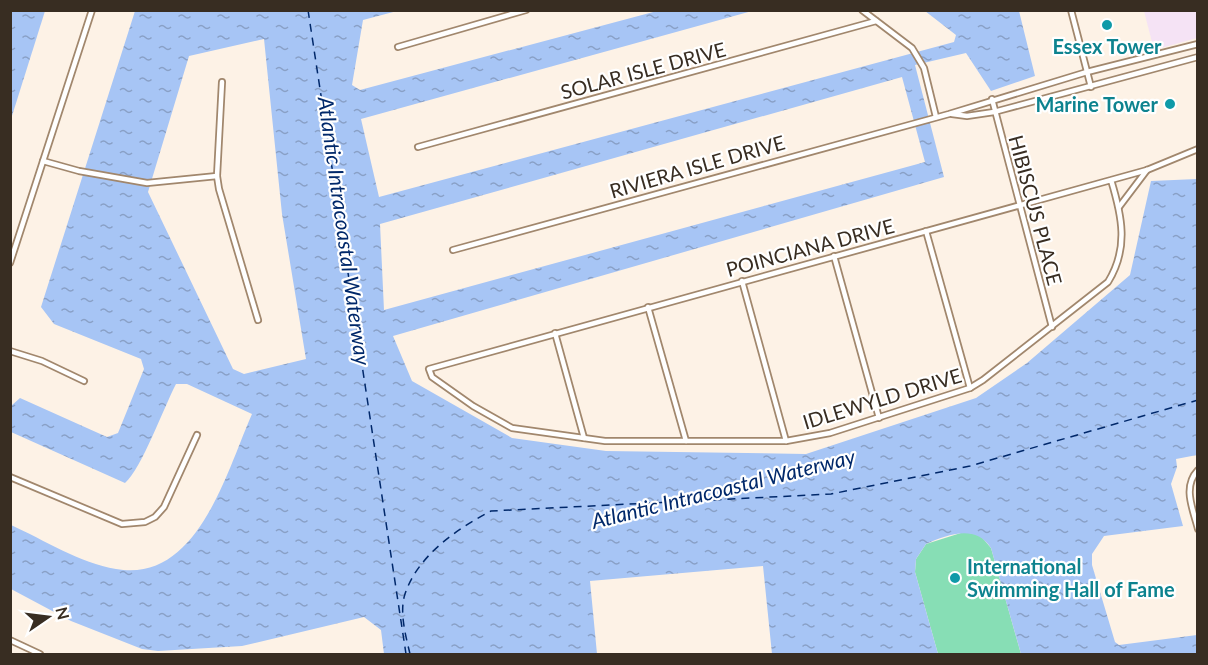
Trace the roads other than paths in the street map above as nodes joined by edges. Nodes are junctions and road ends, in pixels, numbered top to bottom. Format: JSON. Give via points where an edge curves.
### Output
{"nodes":[{"id":1,"x":92,"y":10,"type":"edge"},
{"id":2,"x":526,"y":10,"type":"edge"},
{"id":3,"x":862,"y":10,"type":"edge"},
{"id":4,"x":1071,"y":10,"type":"edge"},
{"id":5,"x":876,"y":21,"type":"junction"},
{"id":6,"x":1197,"y":44,"type":"edge"},
{"id":7,"x":398,"y":47,"type":"dead end"},
{"id":8,"x":1197,"y":57,"type":"edge"},
{"id":9,"x":1087,"y":72,"type":"junction"},
{"id":10,"x":222,"y":82,"type":"dead end"},
{"id":11,"x":1092,"y":87,"type":"junction"},
{"id":12,"x":992,"y":99,"type":"junction"},
{"id":13,"x":994,"y":111,"type":"junction"},
{"id":14,"x":949,"y":114,"type":"junction"},
{"id":15,"x":934,"y":117,"type":"junction"},
{"id":16,"x":418,"y":147,"type":"dead end"},
{"id":17,"x":1197,"y":149,"type":"edge"},
{"id":18,"x":43,"y":161,"type":"junction"},
{"id":19,"x":1146,"y":170,"type":"junction"},
{"id":20,"x":217,"y":176,"type":"junction"},
{"id":21,"x":1111,"y":180,"type":"junction"},
{"id":22,"x":1019,"y":206,"type":"junction"},
{"id":23,"x":1119,"y":207,"type":"junction"},
{"id":24,"x":926,"y":231,"type":"junction"},
{"id":25,"x":453,"y":250,"type":"dead end"},
{"id":26,"x":834,"y":256,"type":"junction"},
{"id":27,"x":10,"y":263,"type":"edge"},
{"id":28,"x":742,"y":281,"type":"junction"},
{"id":29,"x":648,"y":307,"type":"junction"},
{"id":30,"x":258,"y":320,"type":"dead end"},
{"id":31,"x":1052,"y":327,"type":"junction"},
{"id":32,"x":555,"y":333,"type":"junction"},
{"id":33,"x":10,"y":351,"type":"edge"},
{"id":34,"x":429,"y":369,"type":"joint"},
{"id":35,"x":84,"y":381,"type":"dead end"},
{"id":36,"x":970,"y":388,"type":"junction"},
{"id":37,"x":879,"y":418,"type":"junction"},
{"id":38,"x":197,"y":435,"type":"dead end"},
{"id":39,"x":584,"y":438,"type":"junction"},
{"id":40,"x":686,"y":441,"type":"junction"},
{"id":41,"x":786,"y":441,"type":"junction"},
{"id":42,"x":1197,"y":470,"type":"edge"},
{"id":43,"x":10,"y":477,"type":"edge"},
{"id":44,"x":1197,"y":529,"type":"edge"},
{"id":45,"x":10,"y":640,"type":"edge"},
{"id":46,"x":40,"y":654,"type":"edge"}],
"edges":[{"from":1,"to":18,"type":"street"},
{"from":2,"to":7,"type":"street"},
{"from":3,"to":5,"type":"street"},
{"from":4,"to":9,"type":"street"},
{"from":5,"to":15,"type":"street","via":[[912,48],[924,68]]},
{"from":5,"to":16,"type":"street","name":"SOLAR ISLE DRIVE"},
{"from":6,"to":9,"type":"street","name":"RIVIERA ISLE DRIVE"},
{"from":8,"to":11,"type":"street","name":"RIVIERA ISLE DRIVE"},
{"from":9,"to":11,"type":"street"},
{"from":9,"to":12,"type":"street","name":"RIVIERA ISLE DRIVE"},
{"from":10,"to":20,"type":"street"},
{"from":11,"to":13,"type":"street","name":"RIVIERA ISLE DRIVE"},
{"from":12,"to":13,"type":"street","name":"HIBISCUS PLACE"},
{"from":12,"to":14,"type":"street","name":"RIVIERA ISLE DRIVE"},
{"from":13,"to":14,"type":"street","name":"RIVIERA ISLE DRIVE","via":[[967,116]]},
{"from":13,"to":22,"type":"street","name":"HIBISCUS PLACE"},
{"from":14,"to":15,"type":"street","name":"RIVIERA ISLE DRIVE"},
{"from":15,"to":25,"type":"street","name":"RIVIERA ISLE DRIVE"},
{"from":17,"to":19,"type":"street","name":"POINCIANA DRIVE"},
{"from":18,"to":20,"type":"street","via":[[114,178],[161,183]]},
{"from":18,"to":27,"type":"street"},
{"from":19,"to":21,"type":"street","name":"POINCIANA DRIVE"},
{"from":19,"to":23,"type":"street"},
{"from":20,"to":30,"type":"street"},
{"from":21,"to":22,"type":"street","name":"POINCIANA DRIVE"},
{"from":21,"to":23,"type":"street","name":"IDLEWYLD DRIVE"},
{"from":22,"to":24,"type":"street","name":"POINCIANA DRIVE"},
{"from":22,"to":31,"type":"street","name":"HIBISCUS PLACE"},
{"from":23,"to":31,"type":"street","name":"IDLEWYLD DRIVE","via":[[1118,266],[1108,282]]},
{"from":24,"to":26,"type":"street","name":"POINCIANA DRIVE"},
{"from":24,"to":36,"type":"street"},
{"from":26,"to":28,"type":"street","name":"POINCIANA DRIVE"},
{"from":26,"to":37,"type":"street"},
{"from":28,"to":29,"type":"street","name":"POINCIANA DRIVE"},
{"from":28,"to":41,"type":"street"},
{"from":29,"to":32,"type":"street","name":"POINCIANA DRIVE"},
{"from":29,"to":40,"type":"street"},
{"from":31,"to":36,"type":"street","name":"IDLEWYLD DRIVE"},
{"from":32,"to":34,"type":"street","name":"POINCIANA DRIVE"},
{"from":32,"to":39,"type":"street"},
{"from":33,"to":35,"type":"street"},
{"from":34,"to":39,"type":"street","name":"IDLEWYLD DRIVE","via":[[440,383],[512,428]]},
{"from":36,"to":37,"type":"street","name":"IDLEWYLD DRIVE"},
{"from":37,"to":41,"type":"street","name":"IDLEWYLD DRIVE"},
{"from":38,"to":43,"type":"street","via":[[164,507],[145,522],[122,524]]},
{"from":39,"to":40,"type":"street","name":"IDLEWYLD DRIVE"},
{"from":40,"to":41,"type":"street","name":"IDLEWYLD DRIVE"},
{"from":42,"to":44,"type":"street","via":[[1189,489]]},
{"from":45,"to":46,"type":"street"}]}
